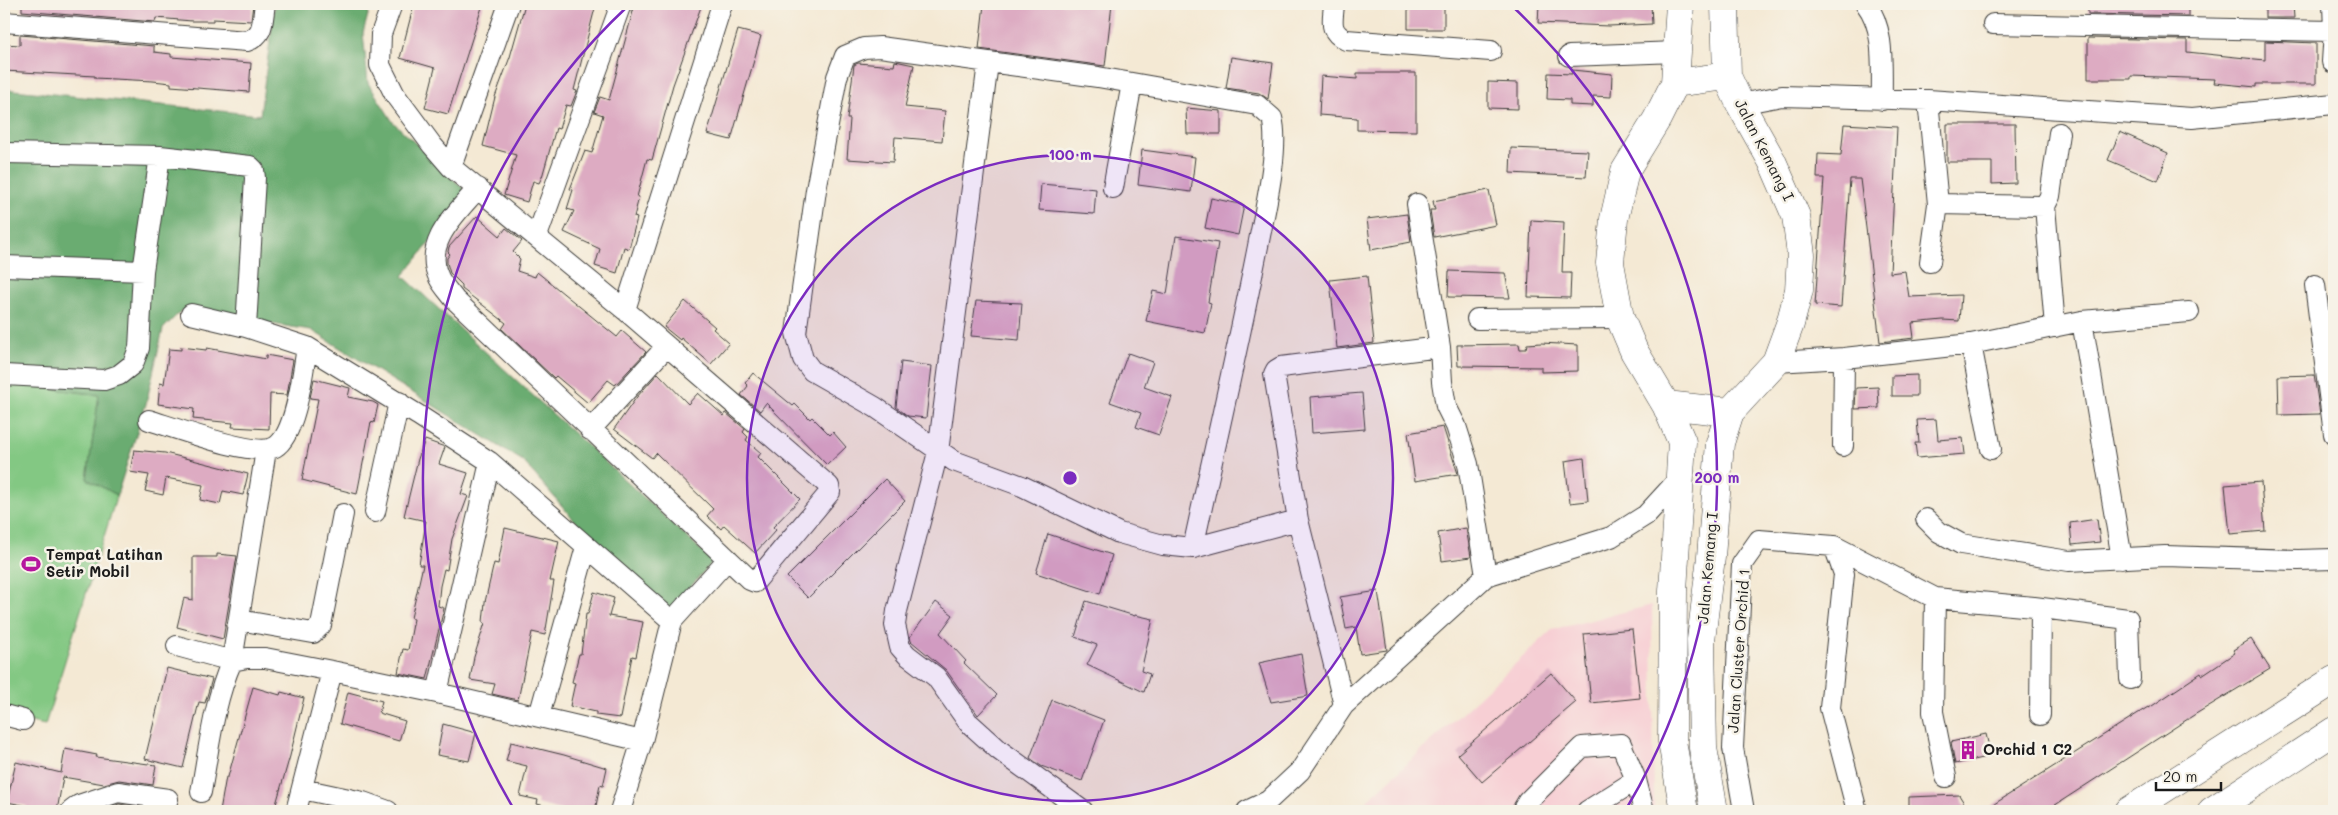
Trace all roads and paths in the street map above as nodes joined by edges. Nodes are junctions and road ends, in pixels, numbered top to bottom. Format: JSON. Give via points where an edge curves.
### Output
{"nodes":[{"id":1,"x":264,"y":4,"type":"edge"},
{"id":2,"x":392,"y":4,"type":"edge"},
{"id":3,"x":510,"y":4,"type":"edge"},
{"id":4,"x":621,"y":4,"type":"edge"},
{"id":5,"x":722,"y":4,"type":"edge"},
{"id":6,"x":1334,"y":4,"type":"edge"},
{"id":7,"x":1680,"y":4,"type":"edge"},
{"id":8,"x":1725,"y":4,"type":"edge"},
{"id":9,"x":1866,"y":4,"type":"edge"},
{"id":10,"x":2333,"y":4,"type":"edge"},
{"id":11,"x":4,"y":22,"type":"edge"},
{"id":12,"x":1993,"y":24,"type":"dead end"},
{"id":13,"x":2334,"y":31,"type":"edge"},
{"id":14,"x":1491,"y":51,"type":"dead end"},
{"id":15,"x":1677,"y":52,"type":"junction"},
{"id":16,"x":1569,"y":56,"type":"dead end"},
{"id":17,"x":2332,"y":62,"type":"dead end"},
{"id":18,"x":988,"y":64,"type":"junction"},
{"id":19,"x":1727,"y":76,"type":"junction"},
{"id":20,"x":1132,"y":83,"type":"junction"},
{"id":21,"x":1675,"y":83,"type":"junction"},
{"id":22,"x":1882,"y":100,"type":"junction"},
{"id":23,"x":1928,"y":100,"type":"junction"},
{"id":24,"x":1740,"y":104,"type":"junction"},
{"id":25,"x":2334,"y":104,"type":"edge"},
{"id":26,"x":2058,"y":133,"type":"dead end"},
{"id":27,"x":4,"y":153,"type":"edge"},
{"id":28,"x":160,"y":156,"type":"junction"},
{"id":29,"x":451,"y":167,"type":"junction"},
{"id":30,"x":478,"y":188,"type":"junction"},
{"id":31,"x":1114,"y":188,"type":"dead end"},
{"id":32,"x":1417,"y":204,"type":"dead end"},
{"id":33,"x":1938,"y":204,"type":"junction"},
{"id":34,"x":2044,"y":206,"type":"junction"},
{"id":35,"x":537,"y":236,"type":"junction"},
{"id":36,"x":1930,"y":262,"type":"dead end"},
{"id":37,"x":4,"y":266,"type":"edge"},
{"id":38,"x":143,"y":271,"type":"junction"},
{"id":39,"x":2314,"y":285,"type":"dead end"},
{"id":40,"x":625,"y":310,"type":"junction"},
{"id":41,"x":2189,"y":312,"type":"dead end"},
{"id":42,"x":192,"y":314,"type":"dead end"},
{"id":43,"x":1620,"y":318,"type":"junction"},
{"id":44,"x":1477,"y":320,"type":"dead end"},
{"id":45,"x":2082,"y":321,"type":"junction"},
{"id":46,"x":246,"y":327,"type":"junction"},
{"id":47,"x":2055,"y":327,"type":"junction"},
{"id":48,"x":1971,"y":344,"type":"junction"},
{"id":49,"x":667,"y":346,"type":"junction"},
{"id":50,"x":307,"y":347,"type":"junction"},
{"id":51,"x":1440,"y":347,"type":"junction"},
{"id":52,"x":1844,"y":358,"type":"junction"},
{"id":53,"x":1776,"y":362,"type":"junction"},
{"id":54,"x":4,"y":375,"type":"edge"},
{"id":55,"x":399,"y":402,"type":"junction"},
{"id":56,"x":1666,"y":405,"type":"junction"},
{"id":57,"x":1730,"y":412,"type":"junction"},
{"id":58,"x":149,"y":420,"type":"dead end"},
{"id":59,"x":590,"y":430,"type":"junction"},
{"id":60,"x":2334,"y":434,"type":"edge"},
{"id":61,"x":1844,"y":446,"type":"dead end"},
{"id":62,"x":1991,"y":449,"type":"dead end"},
{"id":63,"x":266,"y":450,"type":"junction"},
{"id":64,"x":938,"y":452,"type":"junction"},
{"id":65,"x":490,"y":462,"type":"junction"},
{"id":66,"x":1679,"y":489,"type":"junction"},
{"id":67,"x":375,"y":512,"type":"dead end"},
{"id":68,"x":343,"y":514,"type":"dead end"},
{"id":69,"x":1926,"y":519,"type":"dead end"},
{"id":70,"x":1298,"y":520,"type":"junction"},
{"id":71,"x":1834,"y":546,"type":"junction"},
{"id":72,"x":586,"y":547,"type":"junction"},
{"id":73,"x":1193,"y":548,"type":"junction"},
{"id":74,"x":2122,"y":558,"type":"junction"},
{"id":75,"x":2334,"y":558,"type":"edge"},
{"id":76,"x":728,"y":559,"type":"junction"},
{"id":77,"x":1486,"y":576,"type":"junction"},
{"id":78,"x":1673,"y":591,"type":"junction"},
{"id":79,"x":1707,"y":591,"type":"junction"},
{"id":80,"x":1935,"y":598,"type":"junction"},
{"id":81,"x":2041,"y":608,"type":"junction"},
{"id":82,"x":679,"y":614,"type":"junction"},
{"id":83,"x":239,"y":620,"type":"junction"},
{"id":84,"x":176,"y":646,"type":"dead end"},
{"id":85,"x":232,"y":661,"type":"junction"},
{"id":86,"x":332,"y":671,"type":"junction"},
{"id":87,"x":2130,"y":679,"type":"dead end"},
{"id":88,"x":2334,"y":680,"type":"edge"},
{"id":89,"x":437,"y":693,"type":"junction"},
{"id":90,"x":1344,"y":705,"type":"junction"},
{"id":91,"x":2040,"y":715,"type":"dead end"},
{"id":92,"x":539,"y":716,"type":"junction"},
{"id":93,"x":2334,"y":731,"type":"edge"},
{"id":94,"x":642,"y":741,"type":"junction"},
{"id":95,"x":1946,"y":778,"type":"dead end"},
{"id":96,"x":1636,"y":780,"type":"junction"},
{"id":97,"x":302,"y":789,"type":"junction"},
{"id":98,"x":201,"y":792,"type":"dead end"},
{"id":99,"x":168,"y":799,"type":"dead end"},
{"id":100,"x":1527,"y":808,"type":"edge"},
{"id":101,"x":1593,"y":809,"type":"edge"},
{"id":102,"x":1710,"y":810,"type":"edge"},
{"id":103,"x":71,"y":811,"type":"edge"},
{"id":104,"x":296,"y":811,"type":"edge"},
{"id":105,"x":388,"y":811,"type":"edge"},
{"id":106,"x":620,"y":811,"type":"edge"},
{"id":107,"x":1082,"y":811,"type":"edge"},
{"id":108,"x":1247,"y":811,"type":"edge"},
{"id":109,"x":1644,"y":811,"type":"edge"},
{"id":110,"x":1684,"y":811,"type":"edge"},
{"id":111,"x":1744,"y":811,"type":"edge"},
{"id":112,"x":1857,"y":811,"type":"edge"},
{"id":113,"x":2129,"y":811,"type":"edge"},
{"id":114,"x":2212,"y":811,"type":"edge"}],
"edges":[{"from":1,"to":11,"type":"street","via":[[260,34],[248,41]]},
{"from":2,"to":29,"type":"street","via":[[381,34],[380,65],[395,95]]},
{"from":3,"to":29,"type":"street"},
{"from":4,"to":35,"type":"street"},
{"from":5,"to":40,"type":"street"},
{"from":6,"to":14,"type":"street","via":[[1333,30],[1346,40]]},
{"from":7,"to":15,"type":"street","name":"Jalan Kemang I"},
{"from":8,"to":19,"type":"street","name":"Jalan Kemang I"},
{"from":9,"to":22,"type":"street","via":[[1874,14],[1880,37]]},
{"from":10,"to":13,"type":"street"},
{"from":12,"to":13,"type":"street"},
{"from":13,"to":17,"type":"street"},
{"from":15,"to":16,"type":"street"},
{"from":15,"to":21,"type":"street","name":"Jalan Kemang I"},
{"from":18,"to":20,"type":"street"},
{"from":18,"to":64,"type":"street"},
{"from":18,"to":64,"type":"street","via":[[880,47],[864,48],[846,56],[837,77],[816,190],[796,333],[803,360],[812,371],[914,432]]},
{"from":19,"to":21,"type":"street"},
{"from":19,"to":24,"type":"street","name":"Jalan Kemang I"},
{"from":20,"to":31,"type":"street"},
{"from":20,"to":73,"type":"street","via":[[1257,106],[1272,118],[1274,127],[1269,187]]},
{"from":21,"to":43,"type":"street","name":"Jalan Kemang I","via":[[1625,171],[1618,200],[1610,263]]},
{"from":22,"to":23,"type":"street"},
{"from":22,"to":24,"type":"street","via":[[1782,96]]},
{"from":23,"to":25,"type":"street","via":[[2192,118]]},
{"from":23,"to":33,"type":"street"},
{"from":24,"to":53,"type":"street","name":"Jalan Kemang I","via":[[1772,161],[1796,216],[1801,255],[1799,290]]},
{"from":26,"to":34,"type":"street","via":[[2050,196]]},
{"from":27,"to":28,"type":"street"},
{"from":28,"to":38,"type":"street"},
{"from":28,"to":46,"type":"street","via":[[244,164],[254,170]]},
{"from":29,"to":30,"type":"street"},
{"from":30,"to":35,"type":"street"},
{"from":30,"to":59,"type":"street","via":[[437,240],[434,252],[439,278],[455,300]]},
{"from":32,"to":51,"type":"street"},
{"from":33,"to":34,"type":"street"},
{"from":33,"to":36,"type":"street"},
{"from":34,"to":47,"type":"street"},
{"from":35,"to":40,"type":"street"},
{"from":37,"to":38,"type":"street"},
{"from":38,"to":54,"type":"street","via":[[139,348],[133,364],[119,375],[104,380]]},
{"from":39,"to":60,"type":"street"},
{"from":40,"to":49,"type":"street"},
{"from":41,"to":45,"type":"street"},
{"from":42,"to":46,"type":"street"},
{"from":43,"to":44,"type":"street"},
{"from":43,"to":56,"type":"street","name":"Jalan Kemang I","via":[[1634,351]]},
{"from":45,"to":47,"type":"street"},
{"from":45,"to":74,"type":"street"},
{"from":46,"to":50,"type":"street"},
{"from":47,"to":48,"type":"street"},
{"from":48,"to":52,"type":"street"},
{"from":48,"to":62,"type":"street"},
{"from":49,"to":59,"type":"street"},
{"from":49,"to":76,"type":"street","via":[[830,490],[755,582]]},
{"from":50,"to":55,"type":"street"},
{"from":50,"to":63,"type":"street","via":[[290,425],[276,447]]},
{"from":51,"to":70,"type":"street","via":[[1276,370],[1274,374]]},
{"from":51,"to":77,"type":"street","via":[[1446,406],[1468,464]]},
{"from":52,"to":53,"type":"street"},
{"from":52,"to":61,"type":"street"},
{"from":53,"to":57,"type":"street","name":"Jalan Kemang I"},
{"from":55,"to":65,"type":"street"},
{"from":55,"to":67,"type":"street"},
{"from":56,"to":57,"type":"street"},
{"from":56,"to":66,"type":"street","name":"Jalan Kemang I","via":[[1682,442]]},
{"from":57,"to":79,"type":"street","name":"Jalan Kemang I","via":[[1720,444]]},
{"from":58,"to":63,"type":"street","via":[[204,437]]},
{"from":59,"to":76,"type":"street"},
{"from":63,"to":83,"type":"street"},
{"from":64,"to":73,"type":"street","via":[[1022,486],[1120,533],[1163,545]]},
{"from":64,"to":107,"type":"street","via":[[896,612],[900,647],[936,677],[968,722],[1006,756]]},
{"from":65,"to":72,"type":"street"},
{"from":65,"to":89,"type":"street"},
{"from":66,"to":77,"type":"street","via":[[1611,537]]},
{"from":66,"to":78,"type":"street","name":"Jalan Kemang I"},
{"from":68,"to":83,"type":"street","via":[[321,625],[313,633]]},
{"from":69,"to":74,"type":"street","via":[[1938,532],[1961,544],[2069,561]]},
{"from":70,"to":73,"type":"street"},
{"from":70,"to":90,"type":"street"},
{"from":71,"to":80,"type":"street","name":"Jalan Cluster Orchid 1"},
{"from":71,"to":111,"type":"street","name":"Jalan Cluster Orchid 1","via":[[1759,540],[1742,564],[1733,748]]},
{"from":71,"to":112,"type":"street","via":[[1844,574],[1830,708]]},
{"from":72,"to":82,"type":"street"},
{"from":72,"to":92,"type":"street"},
{"from":74,"to":75,"type":"street"},
{"from":76,"to":82,"type":"street"},
{"from":77,"to":90,"type":"street"},
{"from":78,"to":79,"type":"street"},
{"from":78,"to":110,"type":"street","name":"Jalan Kemang I","via":[[1672,741]]},
{"from":79,"to":102,"type":"street","name":"Jalan Kemang I","via":[[1701,640],[1703,748]]},
{"from":80,"to":81,"type":"street","name":"Jalan Cluster Orchid 1"},
{"from":80,"to":95,"type":"street","via":[[1932,712]]},
{"from":81,"to":87,"type":"street","name":"Jalan Cluster Orchid 1","via":[[2128,619]]},
{"from":81,"to":91,"type":"street"},
{"from":82,"to":94,"type":"street"},
{"from":83,"to":85,"type":"street"},
{"from":84,"to":85,"type":"street"},
{"from":85,"to":86,"type":"street","via":[[265,658]]},
{"from":85,"to":98,"type":"street","via":[[224,678],[214,720]]},
{"from":86,"to":89,"type":"street"},
{"from":86,"to":97,"type":"street"},
{"from":88,"to":113,"type":"street"},
{"from":89,"to":92,"type":"street"},
{"from":90,"to":108,"type":"street","via":[[1300,771],[1268,801]]},
{"from":92,"to":94,"type":"street"},
{"from":93,"to":114,"type":"street"},
{"from":94,"to":106,"type":"street"},
{"from":96,"to":100,"type":"street","via":[[1621,744],[1582,747]]},
{"from":96,"to":101,"type":"street"},
{"from":96,"to":109,"type":"street"},
{"from":97,"to":104,"type":"street"},
{"from":97,"to":105,"type":"street","via":[[363,802]]},
{"from":99,"to":103,"type":"street","via":[[118,792],[79,805]]}]}
